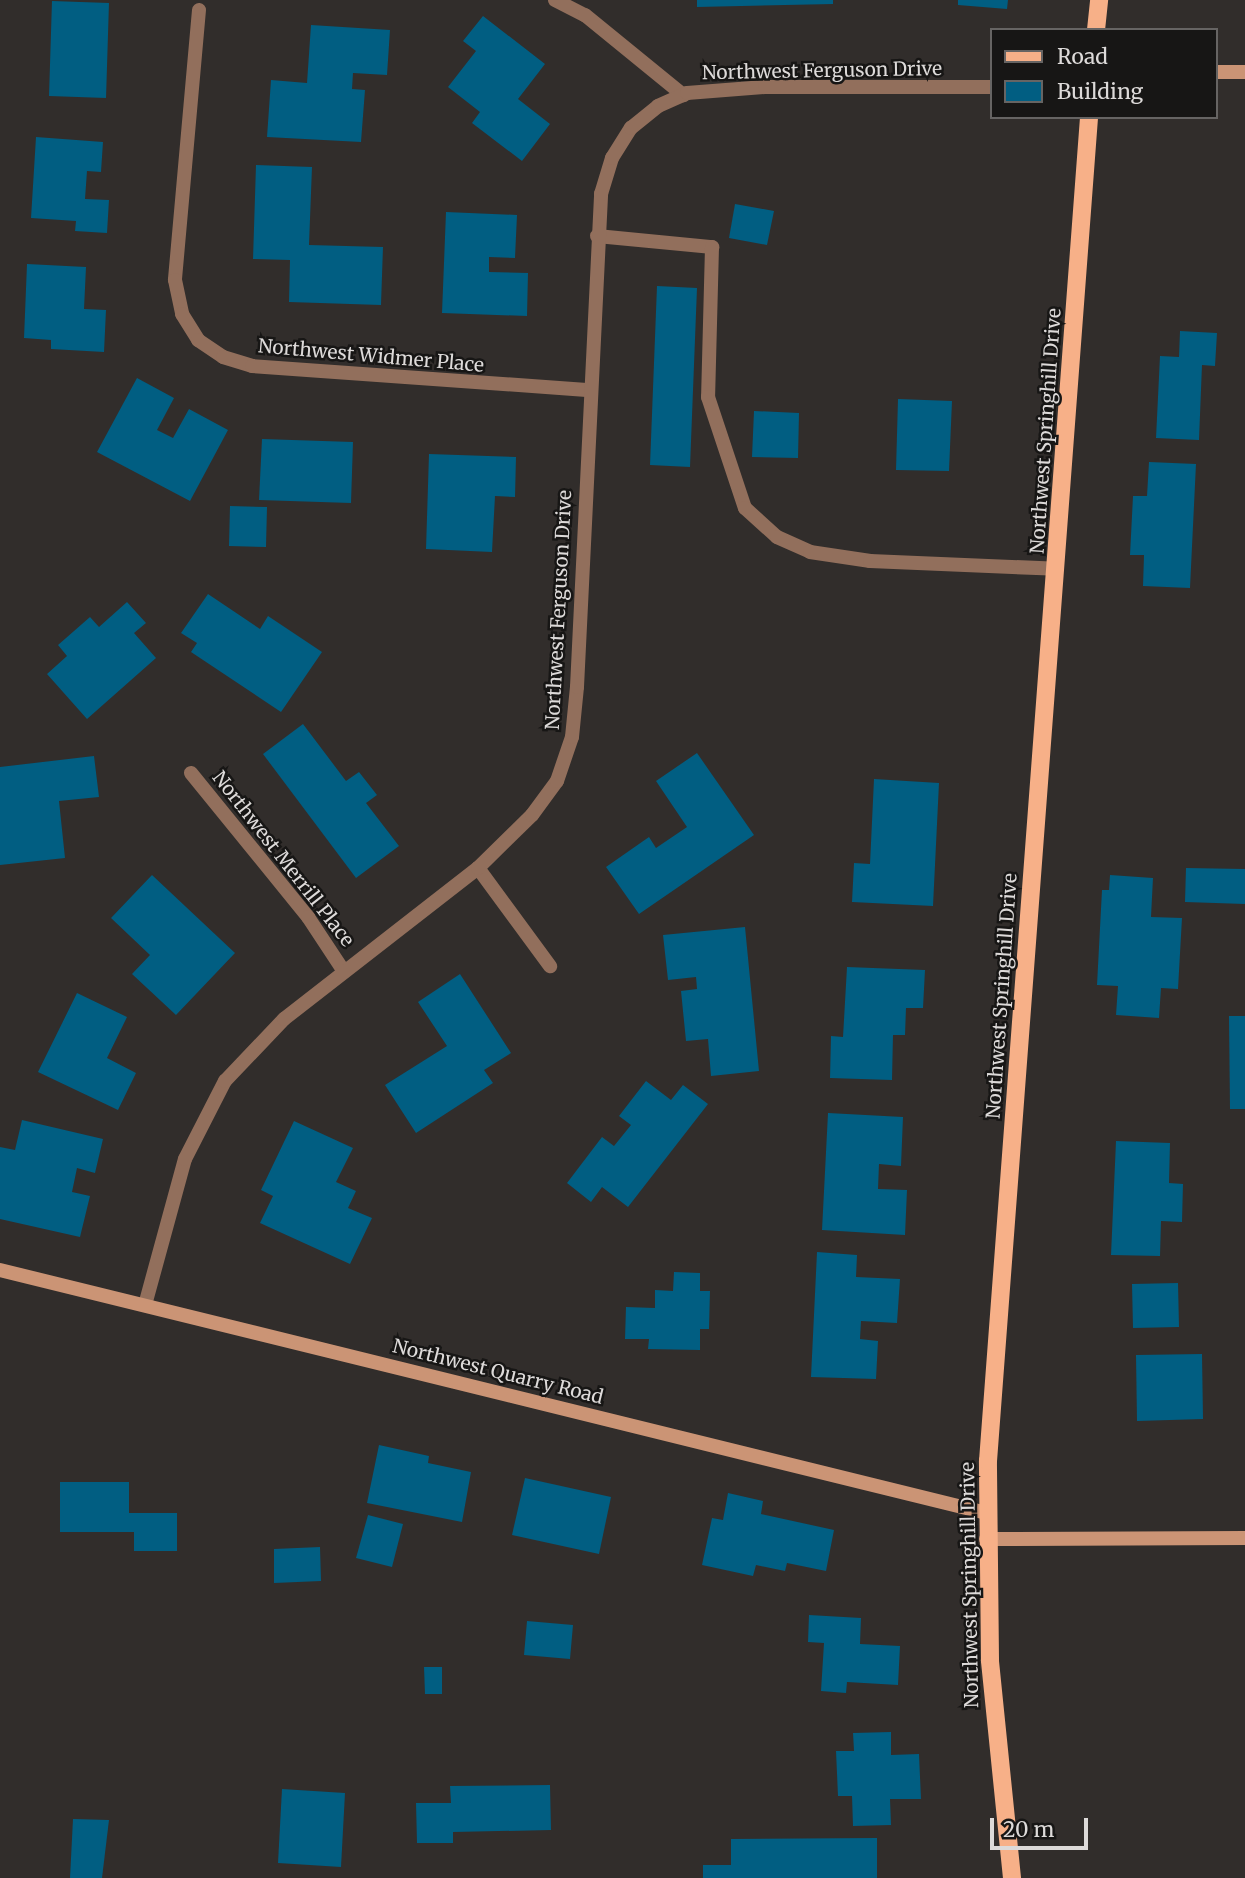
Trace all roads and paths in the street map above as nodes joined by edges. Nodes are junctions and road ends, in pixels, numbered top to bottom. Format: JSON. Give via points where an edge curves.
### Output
{"nodes":[{"id":1,"x":555,"y":0,"type":"edge"},
{"id":2,"x":1099,"y":0,"type":"edge"},
{"id":3,"x":199,"y":10,"type":"dead end"},
{"id":4,"x":1097,"y":28,"type":"edge"},
{"id":5,"x":1217,"y":72,"type":"edge"},
{"id":6,"x":1245,"y":72,"type":"edge"},
{"id":7,"x":990,"y":87,"type":"edge"},
{"id":8,"x":683,"y":95,"type":"junction"},
{"id":9,"x":1089,"y":119,"type":"edge"},
{"id":10,"x":597,"y":236,"type":"junction"},
{"id":11,"x":590,"y":390,"type":"junction"},
{"id":12,"x":1057,"y":569,"type":"junction"},
{"id":13,"x":191,"y":773,"type":"dead end"},
{"id":14,"x":478,"y":868,"type":"junction"},
{"id":15,"x":550,"y":966,"type":"dead end"},
{"id":16,"x":343,"y":970,"type":"junction"},
{"id":17,"x":0,"y":1269,"type":"edge"},
{"id":18,"x":145,"y":1305,"type":"junction"},
{"id":19,"x":986,"y":1513,"type":"junction"},
{"id":20,"x":1245,"y":1538,"type":"edge"},
{"id":21,"x":986,"y":1539,"type":"junction"},
{"id":22,"x":1012,"y":1878,"type":"edge"}],
"edges":[{"from":1,"to":8,"type":"street","via":[[585,15]]},
{"from":2,"to":4,"type":"main road"},
{"from":3,"to":11,"type":"street","name":"Northwest Widmer Place","via":[[175,280],[182,314],[198,340],[223,358],[252,366]]},
{"from":5,"to":6,"type":"street"},
{"from":7,"to":8,"type":"street","name":"Northwest Ferguson Drive","via":[[765,87]]},
{"from":8,"to":10,"type":"street","name":"Northwest Ferguson Drive","via":[[658,106],[631,128],[612,158]]},
{"from":9,"to":12,"type":"main road","name":"Northwest Springhill Drive"},
{"from":10,"to":11,"type":"street","name":"Northwest Ferguson Drive"},
{"from":10,"to":12,"type":"street","via":[[712,247],[708,397],[745,508],[778,537],[810,552],[870,561]]},
{"from":11,"to":14,"type":"street","name":"Northwest Ferguson Drive","via":[[572,737],[557,782],[532,815]]},
{"from":12,"to":19,"type":"main road","name":"Northwest Springhill Drive"},
{"from":13,"to":16,"type":"street","name":"Northwest Merrill Place","via":[[307,917]]},
{"from":14,"to":15,"type":"street"},
{"from":14,"to":16,"type":"street","name":"Northwest Ferguson Drive"},
{"from":16,"to":18,"type":"street","name":"Northwest Ferguson Drive","via":[[255,1047],[203,1115],[172,1199]]},
{"from":17,"to":18,"type":"street","name":"Northwest Quarry Road"},
{"from":18,"to":19,"type":"street","name":"Northwest Quarry Road"},
{"from":19,"to":21,"type":"main road","name":"Northwest Springhill Drive"},
{"from":20,"to":21,"type":"street"},
{"from":21,"to":22,"type":"main road","name":"Northwest Springhill Drive","via":[[989,1660]]}]}
